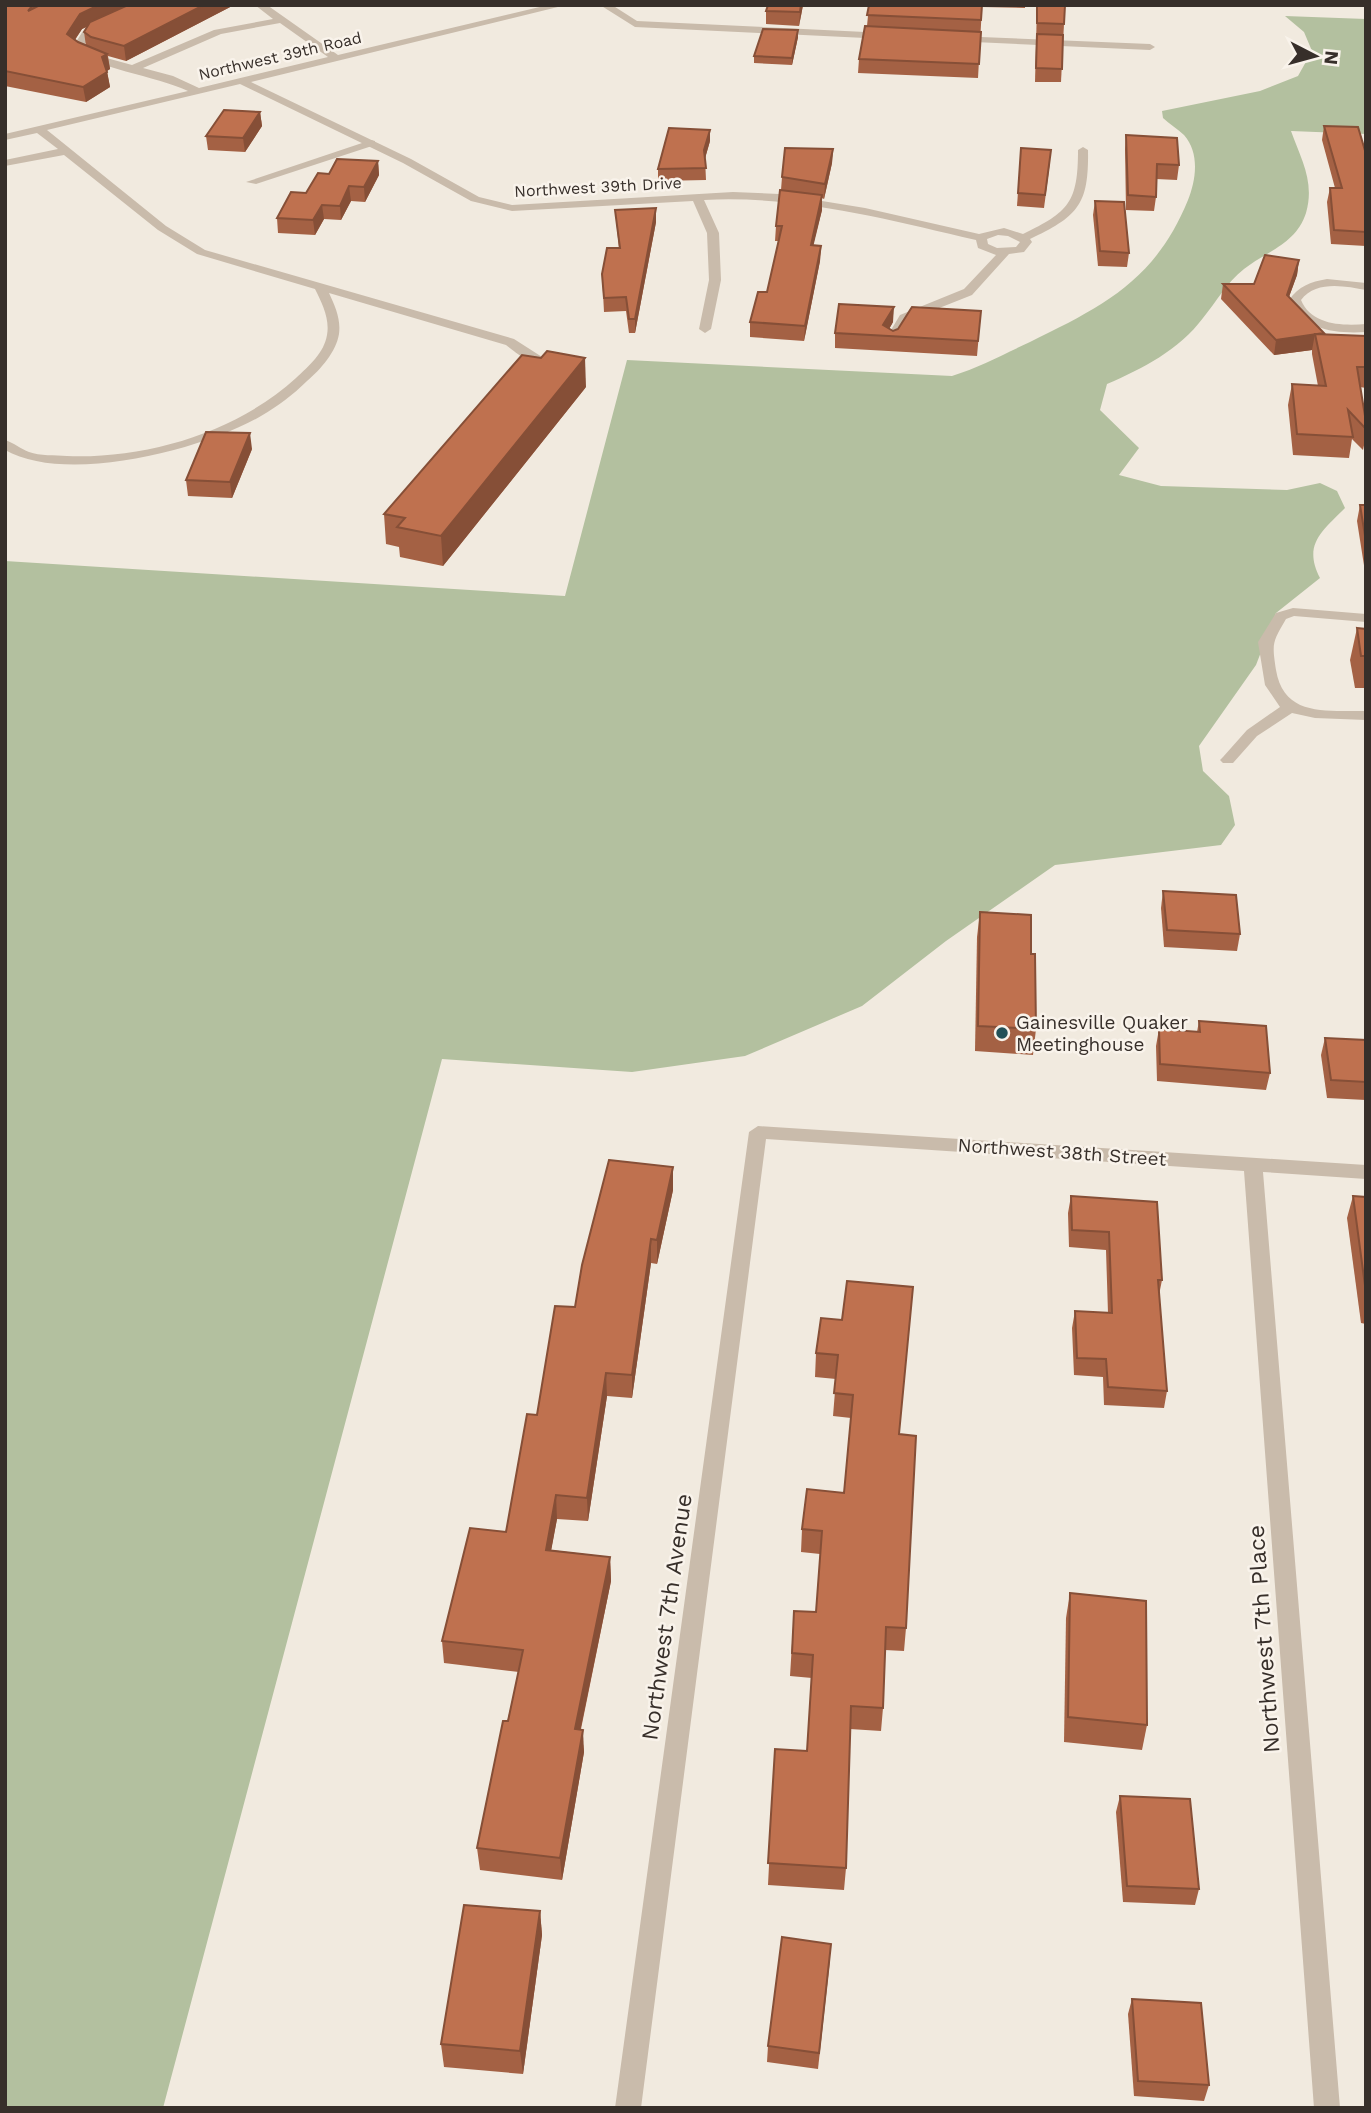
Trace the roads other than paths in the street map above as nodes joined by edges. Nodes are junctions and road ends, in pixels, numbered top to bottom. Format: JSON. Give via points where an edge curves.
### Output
{"nodes":[{"id":1,"x":151,"y":5,"type":"edge"},
{"id":2,"x":260,"y":5,"type":"edge"},
{"id":3,"x":561,"y":5,"type":"edge"},
{"id":4,"x":605,"y":5,"type":"edge"},
{"id":5,"x":281,"y":20,"type":"junction"},
{"id":6,"x":894,"y":36,"type":"edge"},
{"id":7,"x":949,"y":39,"type":"edge"},
{"id":8,"x":1150,"y":47,"type":"dead end"},
{"id":9,"x":337,"y":59,"type":"junction"},
{"id":10,"x":134,"y":68,"type":"junction"},
{"id":11,"x":242,"y":81,"type":"junction"},
{"id":12,"x":197,"y":92,"type":"junction"},
{"id":13,"x":39,"y":129,"type":"junction"},
{"id":14,"x":5,"y":137,"type":"edge"},
{"id":15,"x":371,"y":143,"type":"junction"},
{"id":16,"x":1083,"y":150,"type":"dead end"},
{"id":17,"x":66,"y":151,"type":"junction"},
{"id":18,"x":5,"y":163,"type":"edge"},
{"id":19,"x":252,"y":181,"type":"dead end"},
{"id":20,"x":697,"y":197,"type":"junction"},
{"id":21,"x":981,"y":238,"type":"junction"},
{"id":22,"x":1023,"y":238,"type":"junction"},
{"id":23,"x":1005,"y":252,"type":"junction"},
{"id":24,"x":1366,"y":287,"type":"edge"},
{"id":25,"x":321,"y":289,"type":"junction"},
{"id":26,"x":1366,"y":328,"type":"edge"},
{"id":27,"x":705,"y":329,"type":"dead end"},
{"id":28,"x":891,"y":340,"type":"edge"},
{"id":29,"x":565,"y":372,"type":"edge"},
{"id":30,"x":5,"y":444,"type":"edge"},
{"id":31,"x":1366,"y":618,"type":"edge"},
{"id":32,"x":1290,"y":707,"type":"junction"},
{"id":33,"x":1366,"y":716,"type":"edge"},
{"id":34,"x":1228,"y":760,"type":"dead end"},
{"id":35,"x":758,"y":1132,"type":"joint"},
{"id":36,"x":1253,"y":1165,"type":"junction"},
{"id":37,"x":1366,"y":1172,"type":"edge"},
{"id":38,"x":628,"y":2108,"type":"edge"},
{"id":39,"x":1327,"y":2108,"type":"edge"}],
"edges":[{"from":1,"to":10,"type":"street","via":[[87,33],[77,47],[88,55]]},
{"from":2,"to":5,"type":"street"},
{"from":3,"to":9,"type":"street","name":"Northwest 39th Road"},
{"from":4,"to":6,"type":"street","via":[[635,24]]},
{"from":5,"to":9,"type":"street"},
{"from":5,"to":10,"type":"street","via":[[185,44]]},
{"from":7,"to":8,"type":"street"},
{"from":9,"to":11,"type":"street","name":"Northwest 39th Road"},
{"from":10,"to":12,"type":"street"},
{"from":11,"to":12,"type":"street","name":"Northwest 39th Road"},
{"from":11,"to":15,"type":"street","name":"Northwest 39th Drive"},
{"from":12,"to":13,"type":"street","name":"Northwest 39th Road"},
{"from":13,"to":14,"type":"street","name":"Northwest 39th Road"},
{"from":13,"to":17,"type":"street"},
{"from":15,"to":19,"type":"street"},
{"from":15,"to":20,"type":"street","name":"Northwest 39th Drive","via":[[475,200],[512,208]]},
{"from":16,"to":22,"type":"street","via":[[1084,188],[1077,206],[1057,222]]},
{"from":17,"to":18,"type":"street"},
{"from":17,"to":25,"type":"street","via":[[179,240],[223,261]]},
{"from":20,"to":21,"type":"street","name":"Northwest 39th Drive","via":[[779,197]]},
{"from":20,"to":27,"type":"street","via":[[713,233],[715,280]]},
{"from":21,"to":22,"type":"street","name":"Northwest 39th Drive","via":[[1001,232]]},
{"from":21,"to":23,"type":"street","name":"Northwest 39th Drive","via":[[982,246]]},
{"from":22,"to":23,"type":"street","via":[[1025,246]]},
{"from":23,"to":28,"type":"street","via":[[968,292],[904,318]]},
{"from":24,"to":26,"type":"street","via":[[1321,284],[1303,290],[1296,300],[1300,312],[1319,323]]},
{"from":25,"to":29,"type":"street","via":[[510,342],[524,362]]},
{"from":25,"to":30,"type":"street","via":[[331,311],[333,333],[327,353],[300,383],[251,416],[184,443],[95,458],[31,457]]},
{"from":31,"to":32,"type":"street","via":[[1293,612],[1281,616],[1265,642],[1274,693]]},
{"from":32,"to":33,"type":"street","via":[[1310,713]]},
{"from":32,"to":34,"type":"street","via":[[1252,733]]},
{"from":35,"to":36,"type":"street","name":"Northwest 38th Street"},
{"from":35,"to":38,"type":"street","name":"Northwest 7th Avenue"},
{"from":36,"to":37,"type":"street","name":"Northwest 38th Street"},
{"from":36,"to":39,"type":"street","name":"Northwest 7th Place"}]}
